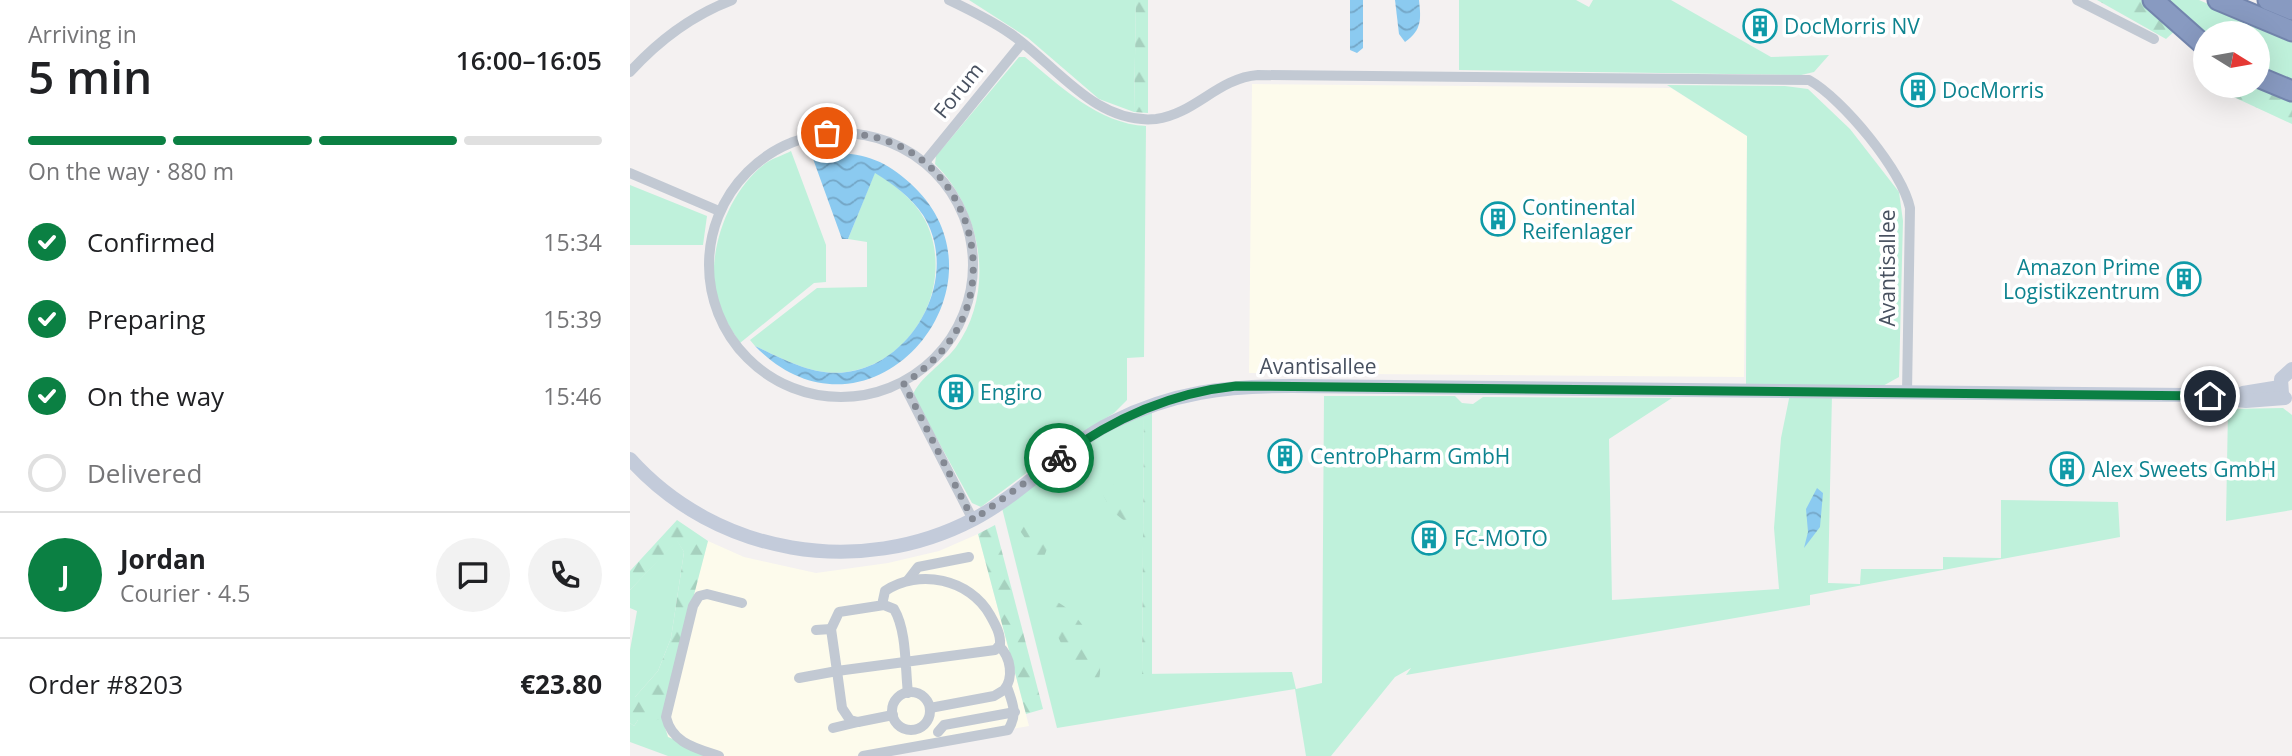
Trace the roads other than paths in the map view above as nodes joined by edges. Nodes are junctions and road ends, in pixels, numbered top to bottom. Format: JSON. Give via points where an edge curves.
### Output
{"nodes":[{"id":1,"x":732,"y":0,"type":"edge"},
{"id":2,"x":949,"y":0,"type":"edge"},
{"id":3,"x":2077,"y":0,"type":"edge"},
{"id":4,"x":2152,"y":0,"type":"edge"},
{"id":5,"x":2218,"y":0,"type":"edge"},
{"id":6,"x":2268,"y":0,"type":"edge"},
{"id":7,"x":2292,"y":10,"type":"edge"},
{"id":8,"x":2292,"y":32,"type":"edge"},
{"id":9,"x":2193,"y":36,"type":"edge"},
{"id":10,"x":2154,"y":39,"type":"dead end"},
{"id":11,"x":1022,"y":43,"type":"junction"},
{"id":12,"x":630,"y":72,"type":"edge"},
{"id":13,"x":2270,"y":82,"type":"edge"},
{"id":14,"x":2292,"y":92,"type":"edge"},
{"id":15,"x":925,"y":162,"type":"junction"},
{"id":16,"x":630,"y":173,"type":"edge"},
{"id":17,"x":719,"y":211,"type":"junction"},
{"id":18,"x":2292,"y":369,"type":"edge"},
{"id":19,"x":904,"y":384,"type":"junction"},
{"id":20,"x":1908,"y":393,"type":"junction"},
{"id":21,"x":2286,"y":396,"type":"edge"},
{"id":22,"x":630,"y":459,"type":"edge"},
{"id":23,"x":973,"y":520,"type":"junction"},
{"id":24,"x":969,"y":557,"type":"dead end"},
{"id":25,"x":908,"y":580,"type":"junction"},
{"id":26,"x":742,"y":603,"type":"dead end"},
{"id":27,"x":883,"y":605,"type":"junction"},
{"id":28,"x":831,"y":629,"type":"junction"},
{"id":29,"x":816,"y":631,"type":"dead end"},
{"id":30,"x":999,"y":646,"type":"junction"},
{"id":31,"x":904,"y":662,"type":"junction"},
{"id":32,"x":837,"y":671,"type":"junction"},
{"id":33,"x":799,"y":678,"type":"dead end"},
{"id":34,"x":1007,"y":687,"type":"junction"},
{"id":35,"x":908,"y":693,"type":"junction"},
{"id":36,"x":930,"y":708,"type":"junction"},
{"id":37,"x":1015,"y":712,"type":"junction"},
{"id":38,"x":893,"y":715,"type":"junction"},
{"id":39,"x":925,"y":724,"type":"junction"},
{"id":40,"x":939,"y":737,"type":"junction"},
{"id":41,"x":719,"y":756,"type":"edge"},
{"id":42,"x":863,"y":756,"type":"edge"}],
"edges":[{"from":1,"to":12,"type":"street","via":[[667,37]]},
{"from":2,"to":11,"type":"street","name":"Avantisallee"},
{"from":3,"to":10,"type":"street"},
{"from":4,"to":9,"type":"highway"},
{"from":5,"to":8,"type":"highway"},
{"from":6,"to":7,"type":"highway"},
{"from":11,"to":15,"type":"street","name":"Forum"},
{"from":11,"to":20,"type":"street","name":"Avantisallee","via":[[1097,103],[1126,116],[1151,119],[1186,109],[1223,83],[1258,75],[1809,80],[1839,102],[1907,194]]},
{"from":13,"to":14,"type":"highway"},
{"from":15,"to":17,"type":"street","via":[[874,137],[850,133],[798,138],[749,171]]},
{"from":15,"to":19,"type":"street","via":[[953,194],[966,219],[974,272],[959,326],[926,368]]},
{"from":16,"to":17,"type":"street"},
{"from":17,"to":19,"type":"street","via":[[710,246],[712,299],[737,349],[752,364],[770,378],[813,395],[861,396]]},
{"from":18,"to":21,"type":"street","name":"Avantisallee","via":[[2283,376]]},
{"from":19,"to":23,"type":"street"},
{"from":20,"to":21,"type":"street","name":"Avantisallee","via":[[2215,396],[2246,401]]},
{"from":20,"to":23,"type":"street","name":"Avantisallee","via":[[1210,389],[1111,423]]},
{"from":22,"to":23,"type":"street","name":"Avantisallee","via":[[699,516],[743,536],[783,546],[829,552],[883,550]]},
{"from":24,"to":25,"type":"street","via":[[918,566]]},
{"from":25,"to":27,"type":"street","via":[[885,591]]},
{"from":25,"to":30,"type":"street","via":[[945,581],[972,594],[995,624]]},
{"from":26,"to":41,"type":"street","via":[[699,596],[666,717],[669,731],[680,741]]},
{"from":27,"to":28,"type":"street","via":[[842,611],[833,618]]},
{"from":27,"to":31,"type":"street","via":[[897,614]]},
{"from":28,"to":29,"type":"street"},
{"from":28,"to":32,"type":"street"},
{"from":30,"to":31,"type":"street"},
{"from":30,"to":34,"type":"street","via":[[1010,673]]},
{"from":31,"to":32,"type":"street"},
{"from":31,"to":35,"type":"street"},
{"from":32,"to":33,"type":"street"},
{"from":32,"to":38,"type":"street","via":[[840,724]]},
{"from":34,"to":36,"type":"street","via":[[994,696]]},
{"from":34,"to":37,"type":"street"},
{"from":35,"to":36,"type":"street","via":[[922,696]]},
{"from":35,"to":38,"type":"street","via":[[896,701]]},
{"from":36,"to":39,"type":"street"},
{"from":37,"to":40,"type":"street","via":[[944,725]]},
{"from":37,"to":40,"type":"street","via":[[1007,730]]},
{"from":38,"to":39,"type":"street","via":[[895,722],[908,730]]},
{"from":39,"to":40,"type":"street"},
{"from":40,"to":42,"type":"street"}]}
